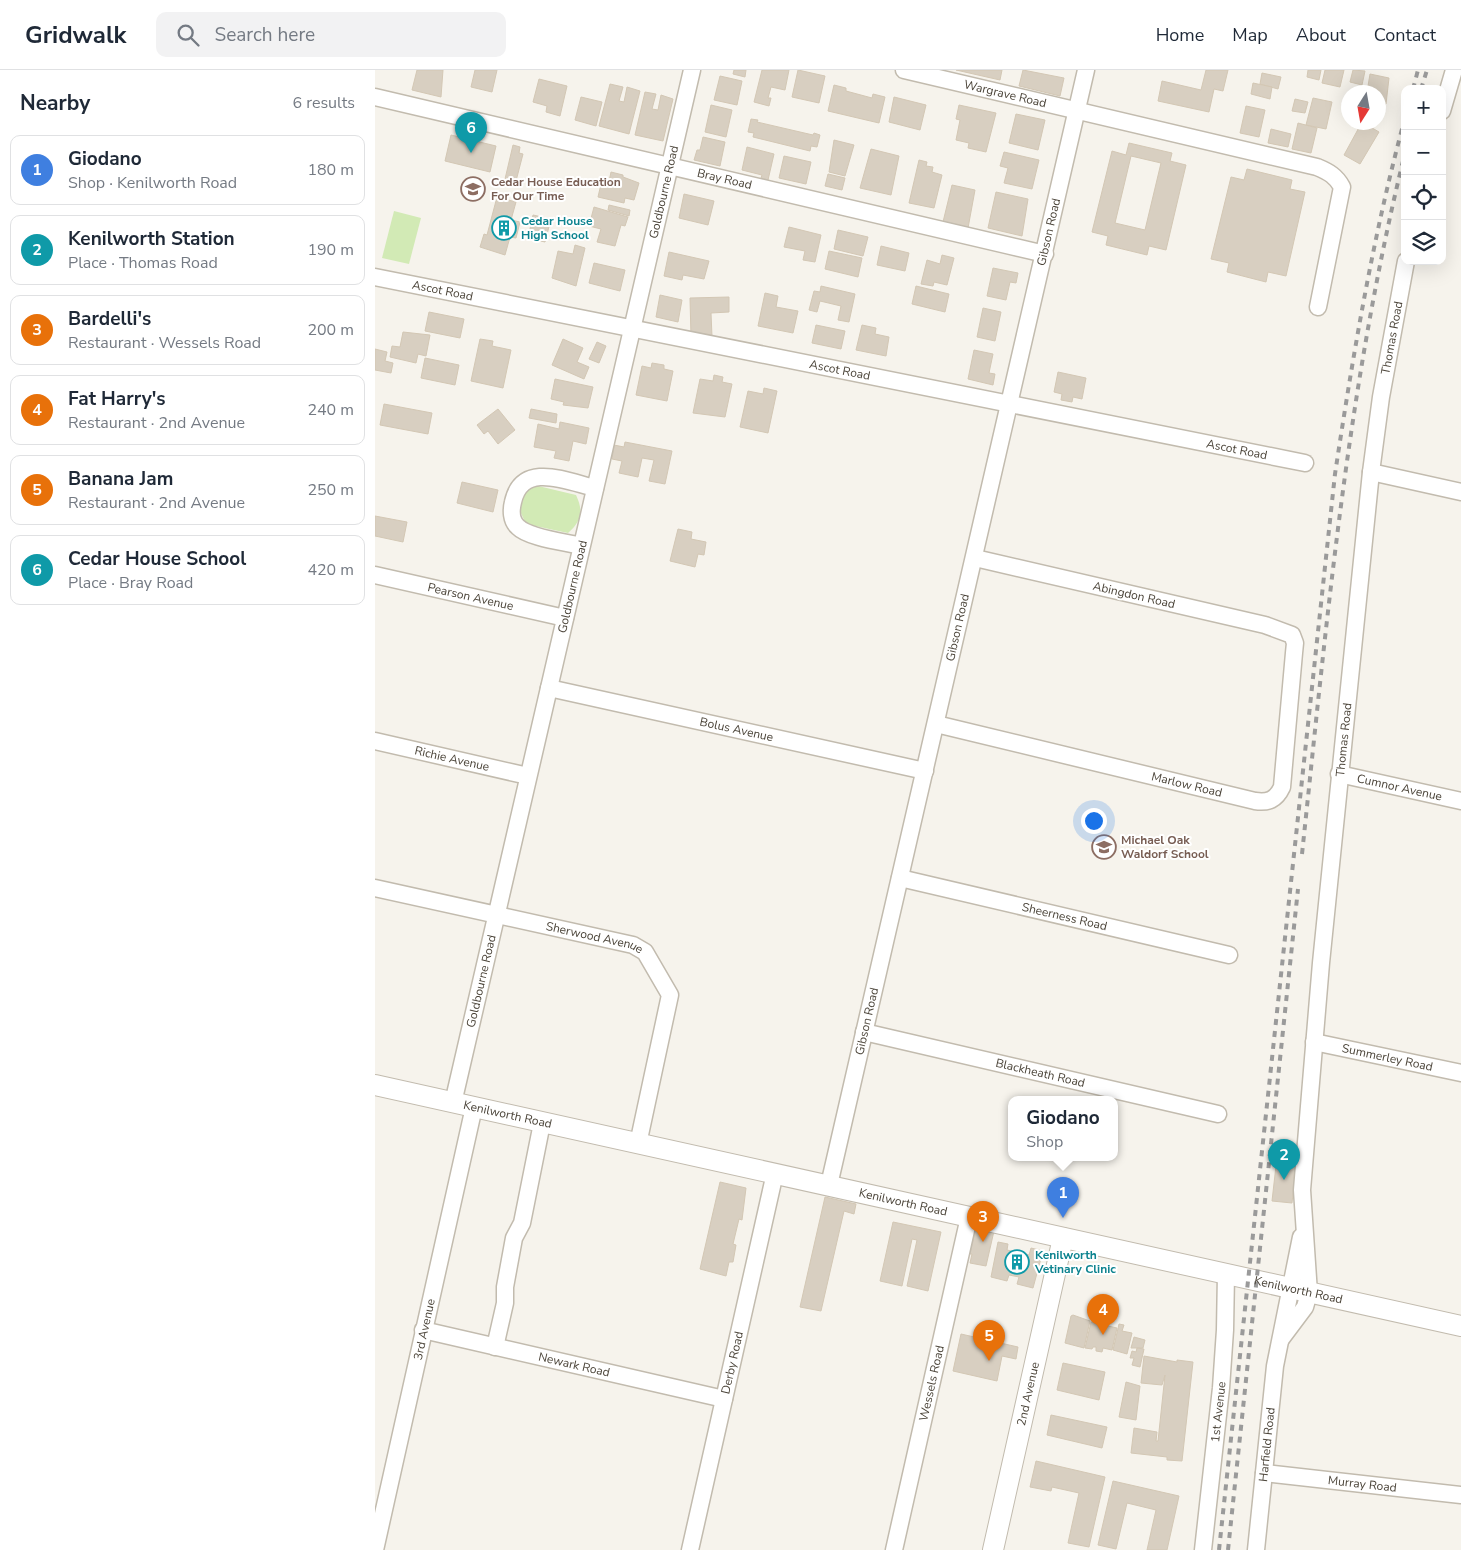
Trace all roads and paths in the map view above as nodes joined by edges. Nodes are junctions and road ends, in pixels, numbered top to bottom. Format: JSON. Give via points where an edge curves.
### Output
{"nodes":[{"id":1,"x":692,"y":70,"type":"edge"},
{"id":2,"x":904,"y":70,"type":"edge"},
{"id":3,"x":1087,"y":70,"type":"edge"},
{"id":4,"x":1454,"y":70,"type":"edge"},
{"id":5,"x":375,"y":96,"type":"edge"},
{"id":6,"x":1446,"y":97,"type":"edge"},
{"id":7,"x":1077,"y":111,"type":"junction"},
{"id":8,"x":670,"y":166,"type":"junction"},
{"id":9,"x":1045,"y":254,"type":"junction"},
{"id":10,"x":1405,"y":265,"type":"edge"},
{"id":11,"x":375,"y":277,"type":"edge"},
{"id":12,"x":1318,"y":307,"type":"dead end"},
{"id":13,"x":633,"y":329,"type":"junction"},
{"id":14,"x":1010,"y":405,"type":"junction"},
{"id":15,"x":1305,"y":463,"type":"dead end"},
{"id":16,"x":1371,"y":472,"type":"junction"},
{"id":17,"x":595,"y":488,"type":"junction"},
{"id":18,"x":1461,"y":492,"type":"edge"},
{"id":19,"x":581,"y":546,"type":"junction"},
{"id":20,"x":975,"y":558,"type":"junction"},
{"id":21,"x":375,"y":575,"type":"edge"},
{"id":22,"x":565,"y":618,"type":"junction"},
{"id":23,"x":1292,"y":635,"type":"joint"},
{"id":24,"x":549,"y":688,"type":"junction"},
{"id":25,"x":936,"y":724,"type":"junction"},
{"id":26,"x":375,"y":741,"type":"edge"},
{"id":27,"x":925,"y":771,"type":"junction"},
{"id":28,"x":1339,"y":774,"type":"junction"},
{"id":29,"x":528,"y":776,"type":"junction"},
{"id":30,"x":1461,"y":801,"type":"edge"},
{"id":31,"x":899,"y":878,"type":"junction"},
{"id":32,"x":375,"y":888,"type":"edge"},
{"id":33,"x":497,"y":915,"type":"junction"},
{"id":34,"x":1229,"y":955,"type":"dead end"},
{"id":35,"x":864,"y":1032,"type":"junction"},
{"id":36,"x":1314,"y":1042,"type":"junction"},
{"id":37,"x":1461,"y":1073,"type":"edge"},
{"id":38,"x":375,"y":1085,"type":"edge"},
{"id":39,"x":453,"y":1103,"type":"junction"},
{"id":40,"x":474,"y":1107,"type":"junction"},
{"id":41,"x":1218,"y":1114,"type":"dead end"},
{"id":42,"x":542,"y":1123,"type":"junction"},
{"id":43,"x":638,"y":1144,"type":"junction"},
{"id":44,"x":775,"y":1174,"type":"junction"},
{"id":45,"x":829,"y":1185,"type":"junction"},
{"id":46,"x":969,"y":1217,"type":"junction"},
{"id":47,"x":1063,"y":1238,"type":"junction"},
{"id":48,"x":1226,"y":1274,"type":"junction"},
{"id":49,"x":1300,"y":1291,"type":"junction"},
{"id":50,"x":1461,"y":1326,"type":"edge"},
{"id":51,"x":423,"y":1330,"type":"junction"},
{"id":52,"x":495,"y":1347,"type":"junction"},
{"id":53,"x":724,"y":1399,"type":"junction"},
{"id":54,"x":1264,"y":1473,"type":"junction"},
{"id":55,"x":1461,"y":1495,"type":"edge"},
{"id":56,"x":375,"y":1550,"type":"edge"},
{"id":57,"x":689,"y":1550,"type":"edge"},
{"id":58,"x":894,"y":1550,"type":"edge"},
{"id":59,"x":993,"y":1550,"type":"edge"},
{"id":60,"x":1203,"y":1550,"type":"edge"},
{"id":61,"x":1256,"y":1550,"type":"edge"}],
"edges":[{"from":1,"to":8,"type":"street","name":"Goldbourne Road"},
{"from":2,"to":7,"type":"street","name":"Wargrave Road"},
{"from":3,"to":7,"type":"street","name":"Gibson Road"},
{"from":4,"to":6,"type":"street"},
{"from":5,"to":8,"type":"street","name":"Bray Road"},
{"from":7,"to":9,"type":"street","name":"Gibson Road"},
{"from":7,"to":12,"type":"street","name":"Wargrave Road","via":[[1317,167],[1338,178],[1342,186]]},
{"from":8,"to":9,"type":"street","name":"Bray Road"},
{"from":8,"to":13,"type":"street","name":"Goldbourne Road"},
{"from":9,"to":14,"type":"street","name":"Gibson Road"},
{"from":10,"to":16,"type":"street","name":"Thomas Road"},
{"from":11,"to":13,"type":"street","name":"Ascot Road"},
{"from":13,"to":14,"type":"street","name":"Ascot Road"},
{"from":13,"to":17,"type":"street","name":"Goldbourne Road"},
{"from":14,"to":15,"type":"street","name":"Ascot Road"},
{"from":14,"to":20,"type":"street","name":"Gibson Road"},
{"from":16,"to":18,"type":"street"},
{"from":16,"to":28,"type":"street","name":"Thomas Road"},
{"from":17,"to":19,"type":"street","name":"Goldbourne Road"},
{"from":17,"to":19,"type":"street","via":[[533,477],[518,485],[515,492],[512,516],[519,528],[527,533]]},
{"from":19,"to":22,"type":"street","name":"Goldbourne Road"},
{"from":20,"to":23,"type":"street","name":"Abingdon Road","via":[[1265,625]]},
{"from":20,"to":25,"type":"street","name":"Gibson Road"},
{"from":21,"to":22,"type":"street","name":"Pearson Avenue"},
{"from":22,"to":24,"type":"street","name":"Goldbourne Road"},
{"from":23,"to":25,"type":"street","name":"Marlow Road","via":[[1295,648],[1282,787],[1278,795],[1265,802]]},
{"from":24,"to":27,"type":"street","name":"Bolus Avenue"},
{"from":24,"to":29,"type":"street","name":"Goldbourne Road"},
{"from":25,"to":27,"type":"street","name":"Gibson Road"},
{"from":26,"to":29,"type":"street","name":"Richie Avenue"},
{"from":27,"to":31,"type":"street","name":"Gibson Road"},
{"from":28,"to":30,"type":"street","name":"Cumnor Avenue"},
{"from":28,"to":36,"type":"street","name":"Thomas Road"},
{"from":29,"to":33,"type":"street","name":"Goldbourne Road"},
{"from":31,"to":34,"type":"street","name":"Sheerness Road"},
{"from":31,"to":35,"type":"street","name":"Gibson Road"},
{"from":32,"to":33,"type":"street","name":"Sherwood Avenue"},
{"from":33,"to":39,"type":"street","name":"Goldbourne Road"},
{"from":33,"to":43,"type":"street","name":"Sherwood Avenue","via":[[637,946],[645,952],[668,989],[670,999]]},
{"from":35,"to":41,"type":"street","name":"Blackheath Road"},
{"from":35,"to":45,"type":"street","name":"Gibson Road"},
{"from":36,"to":37,"type":"street","name":"Summerley Road"},
{"from":36,"to":49,"type":"street","name":"Thomas Road","via":[[1302,1190],[1309,1258]]},
{"from":38,"to":39,"type":"street","name":"Kenilworth Road"},
{"from":39,"to":40,"type":"street","name":"Kenilworth Road"},
{"from":40,"to":42,"type":"street","name":"Kenilworth Road"},
{"from":40,"to":51,"type":"street","name":"3rd Avenue"},
{"from":42,"to":43,"type":"street","name":"Kenilworth Road"},
{"from":42,"to":52,"type":"street","via":[[522,1223],[514,1238]]},
{"from":43,"to":44,"type":"street","name":"Kenilworth Road"},
{"from":44,"to":45,"type":"street","name":"Kenilworth Road"},
{"from":44,"to":53,"type":"street","name":"Derby Road"},
{"from":45,"to":46,"type":"street","name":"Kenilworth Road"},
{"from":46,"to":47,"type":"street","name":"Kenilworth Road"},
{"from":46,"to":58,"type":"street","name":"Wessels Road"},
{"from":47,"to":48,"type":"street","name":"Kenilworth Road"},
{"from":47,"to":59,"type":"street","name":"2nd Avenue"},
{"from":48,"to":49,"type":"street","name":"Kenilworth Road"},
{"from":48,"to":60,"type":"street","name":"1st Avenue","via":[[1221,1388]]},
{"from":49,"to":50,"type":"street","name":"Kenilworth Road"},
{"from":49,"to":54,"type":"street","name":"Harfield Road","via":[[1305,1307],[1281,1339],[1275,1366]]},
{"from":51,"to":52,"type":"street","name":"Newark Road"},
{"from":51,"to":56,"type":"street","name":"3rd Avenue"},
{"from":52,"to":53,"type":"street","name":"Newark Road"},
{"from":53,"to":57,"type":"street","name":"Derby Road"},
{"from":54,"to":55,"type":"street","name":"Murray Road"},
{"from":54,"to":61,"type":"street","name":"Harfield Road"}]}
